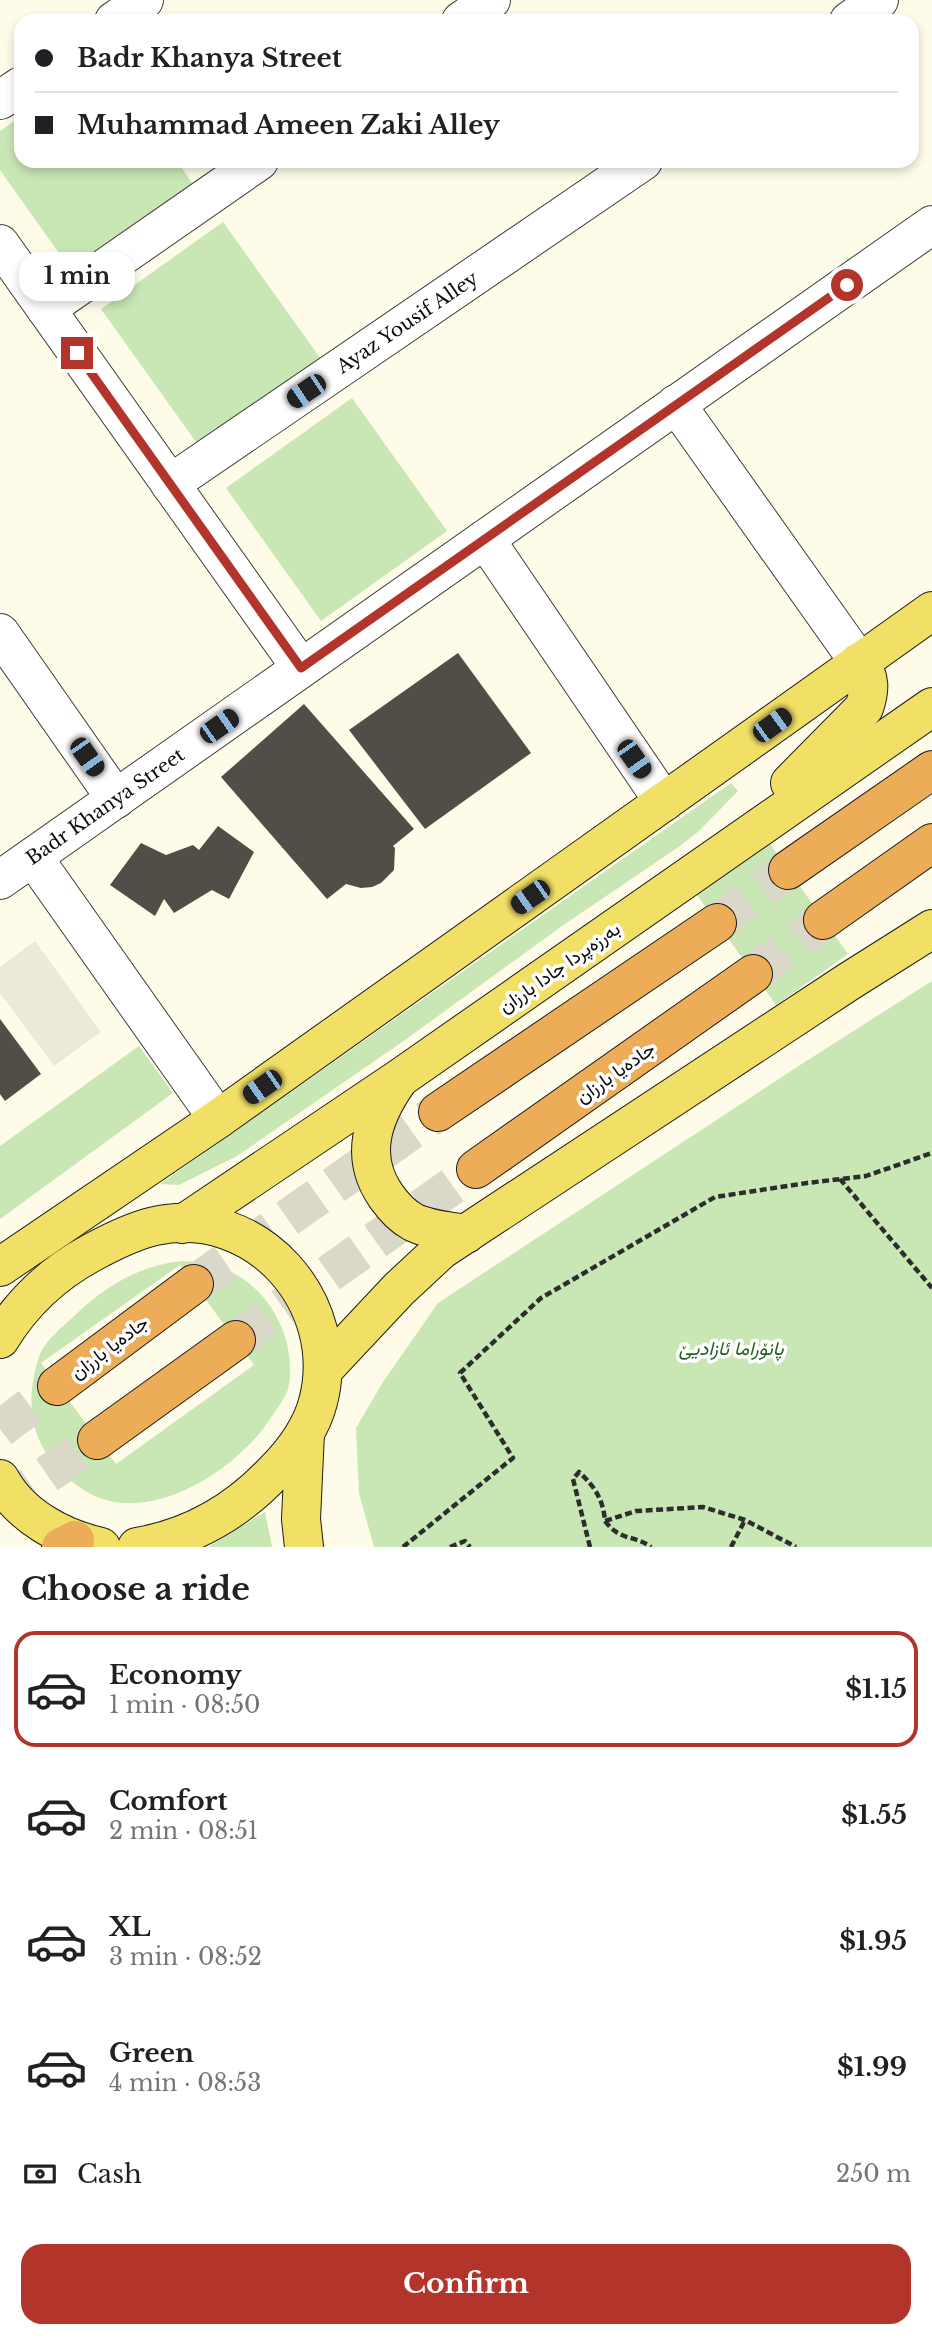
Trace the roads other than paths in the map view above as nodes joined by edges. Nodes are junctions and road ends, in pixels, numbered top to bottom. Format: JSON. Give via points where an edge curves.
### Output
{"nodes":[{"id":1,"x":144,"y":0,"type":"edge"},
{"id":2,"x":491,"y":0,"type":"edge"},
{"id":3,"x":879,"y":0,"type":"edge"},
{"id":4,"x":124,"y":14,"type":"edge"},
{"id":5,"x":471,"y":14,"type":"edge"},
{"id":6,"x":859,"y":14,"type":"edge"},
{"id":7,"x":249,"y":168,"type":"edge"},
{"id":8,"x":633,"y":168,"type":"edge"},
{"id":9,"x":932,"y":225,"type":"edge"},
{"id":10,"x":0,"y":244,"type":"edge"},
{"id":11,"x":46,"y":309,"type":"junction"},
{"id":12,"x":676,"y":404,"type":"junction"},
{"id":13,"x":170,"y":484,"type":"junction"},
{"id":14,"x":485,"y":539,"type":"junction"},
{"id":15,"x":926,"y":615,"type":"edge"},
{"id":16,"x":0,"y":634,"type":"edge"},
{"id":17,"x":301,"y":668,"type":"junction"},
{"id":18,"x":864,"y":673,"type":"junction"},
{"id":19,"x":932,"y":707,"type":"edge"},
{"id":20,"x":932,"y":769,"type":"edge"},
{"id":21,"x":116,"y":799,"type":"junction"},
{"id":22,"x":664,"y":802,"type":"junction"},
{"id":23,"x":932,"y":843,"type":"edge"},
{"id":24,"x":33,"y":857,"type":"junction"},
{"id":25,"x":707,"y":864,"type":"junction"},
{"id":26,"x":788,"y":870,"type":"tunnel mouth"},
{"id":27,"x":0,"y":880,"type":"edge"},
{"id":28,"x":823,"y":920,"type":"tunnel mouth"},
{"id":29,"x":717,"y":923,"type":"tunnel mouth"},
{"id":30,"x":932,"y":929,"type":"edge"},
{"id":31,"x":753,"y":974,"type":"tunnel mouth"},
{"id":32,"x":400,"y":1078,"type":"junction"},
{"id":33,"x":438,"y":1112,"type":"tunnel mouth"},
{"id":34,"x":218,"y":1118,"type":"junction"},
{"id":35,"x":477,"y":1169,"type":"tunnel mouth"},
{"id":36,"x":183,"y":1224,"type":"junction"},
{"id":37,"x":466,"y":1234,"type":"junction"},
{"id":38,"x":0,"y":1267,"type":"edge"},
{"id":39,"x":194,"y":1283,"type":"tunnel mouth"},
{"id":40,"x":0,"y":1339,"type":"edge"},
{"id":41,"x":236,"y":1340,"type":"tunnel mouth"},
{"id":42,"x":323,"y":1370,"type":"junction"},
{"id":43,"x":57,"y":1386,"type":"tunnel mouth"},
{"id":44,"x":305,"y":1433,"type":"junction"},
{"id":45,"x":97,"y":1440,"type":"tunnel mouth"},
{"id":46,"x":0,"y":1479,"type":"edge"},
{"id":47,"x":87,"y":1546,"type":"edge"},
{"id":48,"x":136,"y":1547,"type":"edge"},
{"id":49,"x":304,"y":1547,"type":"edge"}],
"edges":[{"from":1,"to":4,"type":"street"},
{"from":2,"to":5,"type":"street"},
{"from":3,"to":6,"type":"street"},
{"from":7,"to":11,"type":"street"},
{"from":8,"to":13,"type":"street","name":"Ayaz Yousif Alley"},
{"from":9,"to":12,"type":"street","name":"Badr Khanya Street"},
{"from":10,"to":11,"type":"street"},
{"from":11,"to":13,"type":"street"},
{"from":12,"to":14,"type":"street","name":"Badr Khanya Street"},
{"from":12,"to":18,"type":"street"},
{"from":13,"to":17,"type":"street"},
{"from":14,"to":17,"type":"street","name":"Badr Khanya Street"},
{"from":14,"to":22,"type":"street"},
{"from":15,"to":18,"type":"main road"},
{"from":16,"to":21,"type":"street"},
{"from":17,"to":21,"type":"street","name":"Badr Khanya Street"},
{"from":18,"to":22,"type":"main road"},
{"from":18,"to":25,"type":"main road","via":[[869,696],[856,718]]},
{"from":19,"to":25,"type":"main road","name":"بەرزەپردا جادا بارزان"},
{"from":20,"to":26,"type":"highway"},
{"from":21,"to":24,"type":"street","name":"Badr Khanya Street"},
{"from":22,"to":34,"type":"main road"},
{"from":23,"to":28,"type":"highway"},
{"from":24,"to":27,"type":"street","name":"Badr Khanya Street"},
{"from":24,"to":34,"type":"street"},
{"from":25,"to":32,"type":"main road","name":"بەرزەپردا جادا بارزان"},
{"from":29,"to":33,"type":"highway"},
{"from":30,"to":37,"type":"main road"},
{"from":31,"to":35,"type":"highway","name":"جادەیا بارزان"},
{"from":32,"to":36,"type":"main road","name":"بەرزەپردا جادا بارزان"},
{"from":32,"to":37,"type":"main road","via":[[382,1104],[369,1150],[376,1182],[393,1207],[413,1222]]},
{"from":34,"to":38,"type":"main road"},
{"from":36,"to":40,"type":"main road","via":[[155,1226],[113,1241],[73,1263],[39,1291]]},
{"from":36,"to":42,"type":"main road","via":[[238,1235],[284,1267],[314,1314]]},
{"from":37,"to":42,"type":"main road","via":[[418,1270]]},
{"from":39,"to":43,"type":"highway","name":"جادەیا بارزان"},
{"from":41,"to":45,"type":"highway"},
{"from":42,"to":44,"type":"main road","via":[[318,1403]]},
{"from":44,"to":48,"type":"main road","via":[[258,1489],[229,1512],[196,1530]]},
{"from":44,"to":49,"type":"main road"},
{"from":46,"to":47,"type":"main road","via":[[22,1507],[47,1527]]}]}
